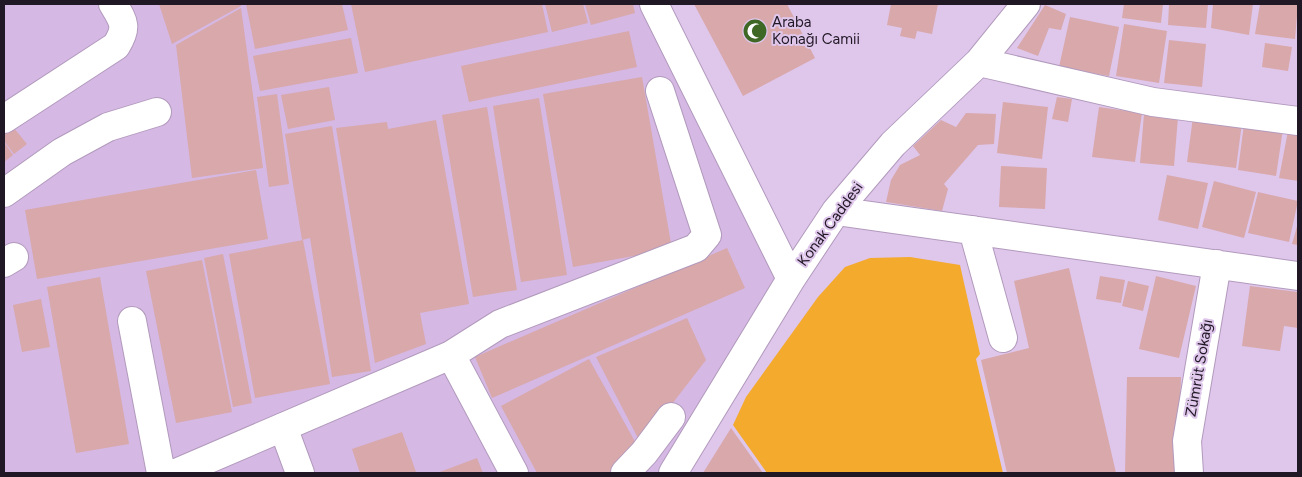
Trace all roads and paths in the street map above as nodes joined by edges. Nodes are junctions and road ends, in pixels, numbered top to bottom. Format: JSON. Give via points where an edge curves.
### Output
{"nodes":[{"id":1,"x":113,"y":4,"type":"edge"},
{"id":2,"x":654,"y":4,"type":"edge"},
{"id":3,"x":1026,"y":4,"type":"edge"},
{"id":4,"x":980,"y":62,"type":"junction"},
{"id":5,"x":660,"y":91,"type":"dead end"},
{"id":6,"x":157,"y":112,"type":"dead end"},
{"id":7,"x":4,"y":119,"type":"edge"},
{"id":8,"x":1298,"y":121,"type":"edge"},
{"id":9,"x":4,"y":192,"type":"edge"},
{"id":10,"x":836,"y":211,"type":"junction"},
{"id":11,"x":973,"y":230,"type":"junction"},
{"id":12,"x":1217,"y":264,"type":"junction"},
{"id":13,"x":1298,"y":276,"type":"edge"},
{"id":14,"x":791,"y":280,"type":"junction"},
{"id":15,"x":132,"y":321,"type":"dead end"},
{"id":16,"x":1003,"y":338,"type":"dead end"},
{"id":17,"x":451,"y":355,"type":"junction"},
{"id":18,"x":671,"y":417,"type":"dead end"},
{"id":19,"x":283,"y":427,"type":"junction"},
{"id":20,"x":162,"y":473,"type":"edge"},
{"id":21,"x":176,"y":473,"type":"edge"},
{"id":22,"x":300,"y":473,"type":"edge"},
{"id":23,"x":514,"y":473,"type":"edge"},
{"id":24,"x":625,"y":473,"type":"edge"},
{"id":25,"x":673,"y":473,"type":"edge"},
{"id":26,"x":1189,"y":473,"type":"edge"}],
"edges":[{"from":1,"to":7,"type":"street","via":[[124,25],[123,36],[116,46]]},
{"from":2,"to":14,"type":"street"},
{"from":3,"to":4,"type":"street","name":"Konak Caddesi"},
{"from":4,"to":8,"type":"street","via":[[1153,102]]},
{"from":4,"to":10,"type":"street","name":"Konak Caddesi","via":[[893,144]]},
{"from":5,"to":17,"type":"street","via":[[708,235],[696,248],[500,324]]},
{"from":6,"to":9,"type":"street","via":[[108,127],[62,152]]},
{"from":10,"to":11,"type":"street"},
{"from":10,"to":14,"type":"street","name":"Konak Caddesi"},
{"from":11,"to":12,"type":"street"},
{"from":11,"to":16,"type":"street"},
{"from":12,"to":13,"type":"street"},
{"from":12,"to":26,"type":"street","name":"Zümrüt Sokağı","via":[[1187,441]]},
{"from":14,"to":25,"type":"street","name":"Konak Caddesi"},
{"from":15,"to":20,"type":"street"},
{"from":17,"to":19,"type":"street"},
{"from":17,"to":23,"type":"street"},
{"from":18,"to":24,"type":"street"},
{"from":19,"to":21,"type":"street"},
{"from":19,"to":22,"type":"street"}]}
